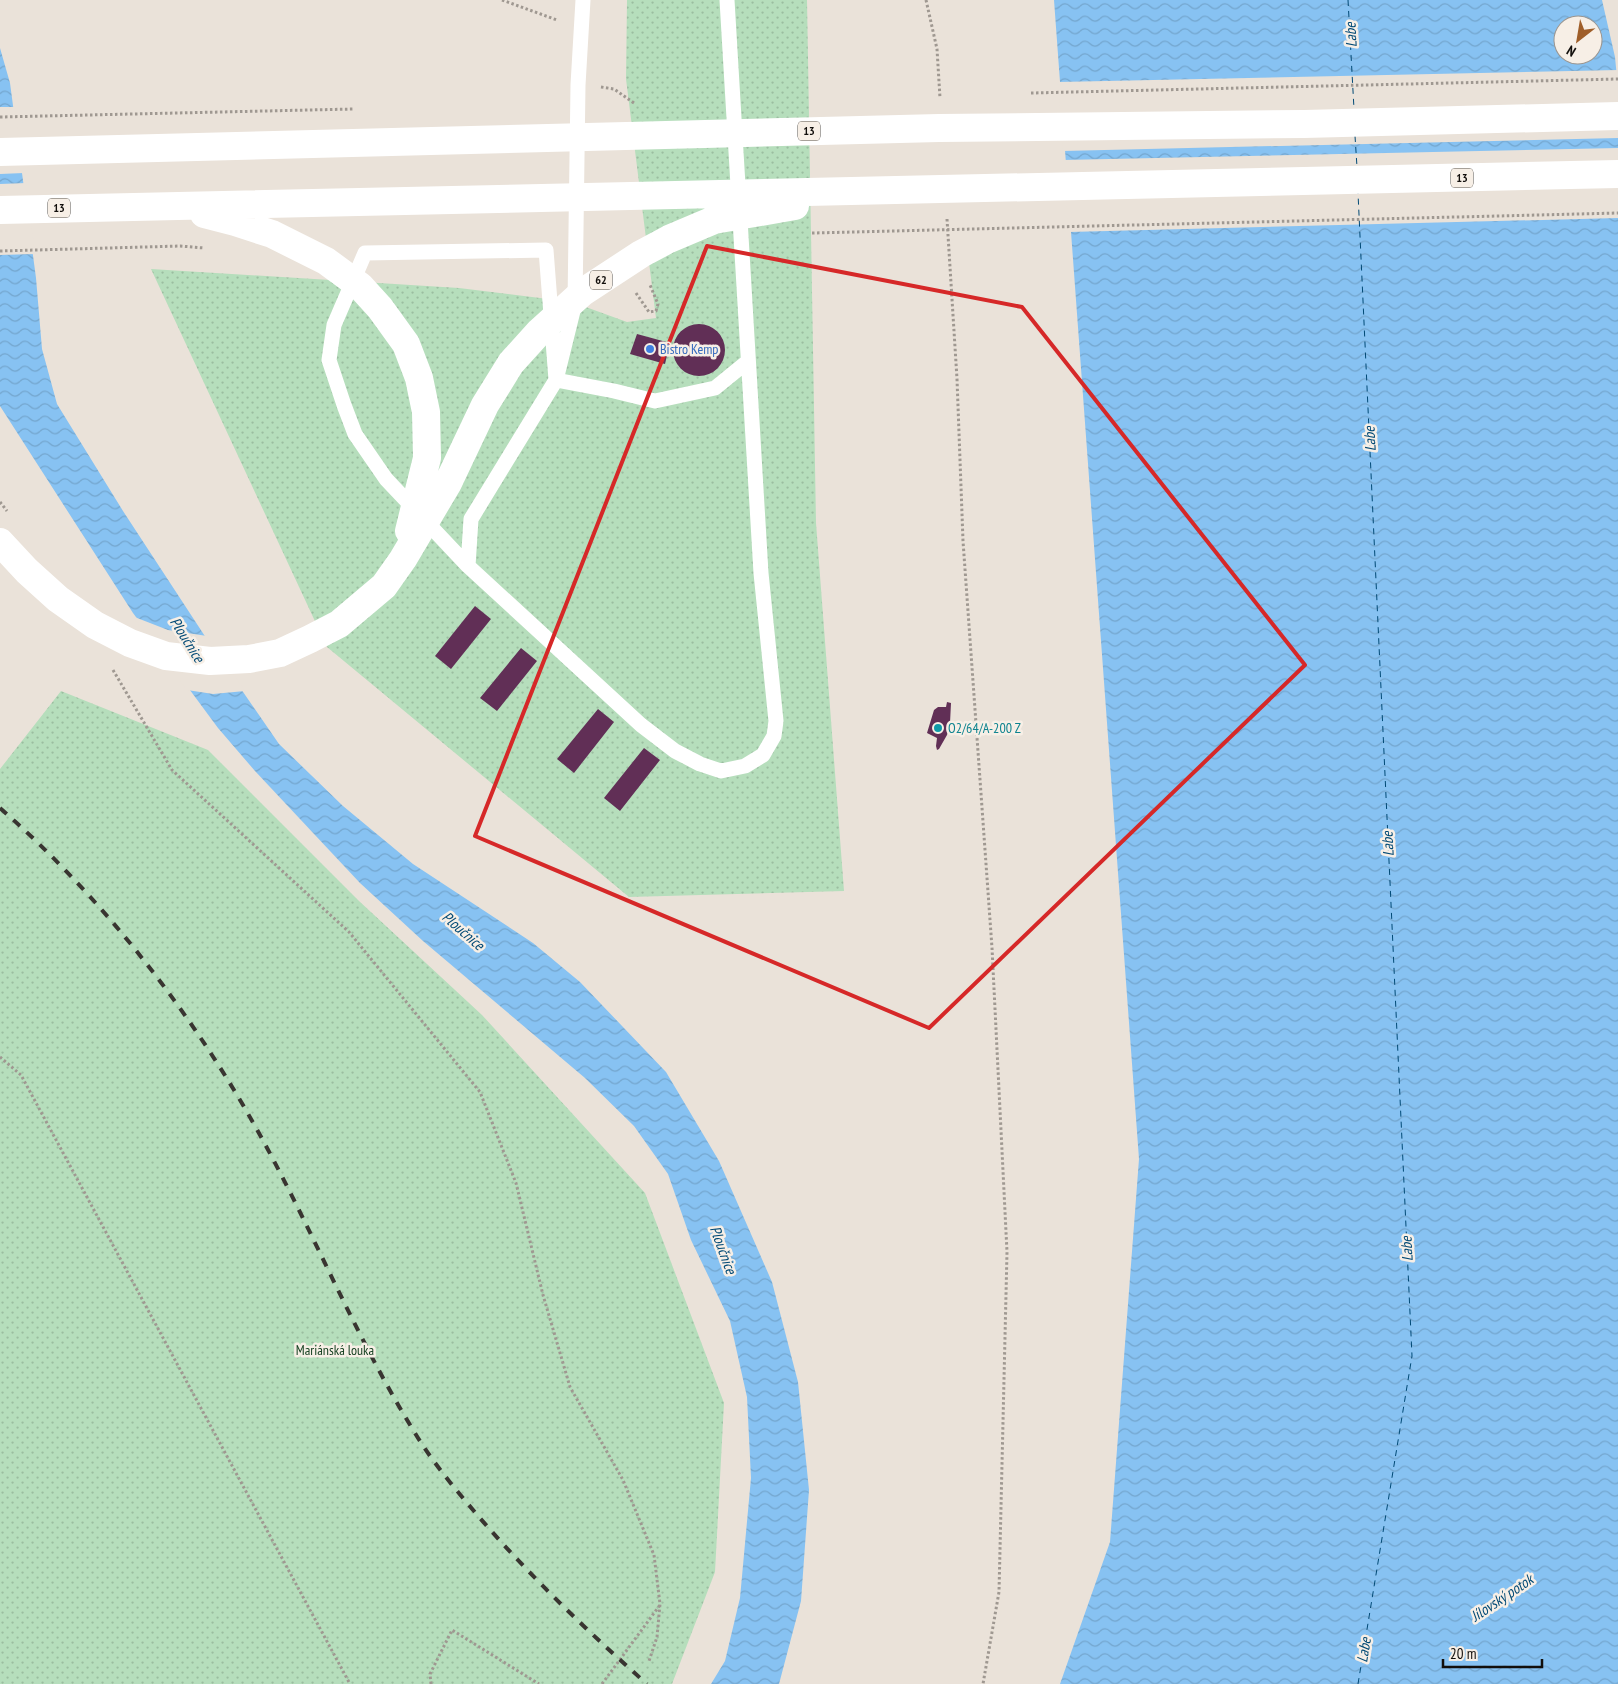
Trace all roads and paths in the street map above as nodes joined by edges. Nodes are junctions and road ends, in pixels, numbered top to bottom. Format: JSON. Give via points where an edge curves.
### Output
{"nodes":[{"id":1,"x":502,"y":0,"type":"edge"},
{"id":2,"x":583,"y":0,"type":"edge"},
{"id":3,"x":726,"y":0,"type":"edge"},
{"id":4,"x":926,"y":0,"type":"edge"},
{"id":5,"x":581,"y":29,"type":"junction"},
{"id":6,"x":578,"y":85,"type":"junction"},
{"id":7,"x":634,"y":103,"type":"dead end"},
{"id":8,"x":941,"y":107,"type":"dead end"},
{"id":9,"x":1618,"y":116,"type":"edge"},
{"id":10,"x":0,"y":152,"type":"edge"},
{"id":11,"x":1618,"y":174,"type":"edge"},
{"id":12,"x":930,"y":188,"type":"junction"},
{"id":13,"x":118,"y":207,"type":"junction"},
{"id":14,"x":0,"y":210,"type":"edge"},
{"id":15,"x":1618,"y":213,"type":"edge"},
{"id":16,"x":947,"y":214,"type":"dead end"},
{"id":17,"x":805,"y":233,"type":"dead end"},
{"id":18,"x":649,"y":284,"type":"dead end"},
{"id":19,"x":633,"y":287,"type":"dead end"},
{"id":20,"x":747,"y":362,"type":"junction"},
{"id":21,"x":556,"y":380,"type":"junction"},
{"id":22,"x":0,"y":542,"type":"edge"},
{"id":23,"x":403,"y":559,"type":"junction"},
{"id":24,"x":468,"y":566,"type":"junction"},
{"id":25,"x":172,"y":770,"type":"dead end"},
{"id":26,"x":0,"y":1057,"type":"edge"},
{"id":27,"x":660,"y":1604,"type":"junction"},
{"id":28,"x":649,"y":1661,"type":"dead end"},
{"id":29,"x":350,"y":1684,"type":"edge"},
{"id":30,"x":431,"y":1684,"type":"edge"},
{"id":31,"x":539,"y":1684,"type":"edge"},
{"id":32,"x":602,"y":1684,"type":"edge"},
{"id":33,"x":983,"y":1684,"type":"edge"}],
"edges":[{"from":1,"to":5,"type":"path"},
{"from":2,"to":5,"type":"lane"},
{"from":3,"to":20,"type":"lane"},
{"from":4,"to":8,"type":"path","via":[[937,49]]},
{"from":5,"to":6,"type":"lane"},
{"from":6,"to":7,"type":"path","via":[[614,89]]},
{"from":6,"to":21,"type":"lane","via":[[575,303]]},
{"from":9,"to":10,"type":"main road","number":"13","via":[[939,128]]},
{"from":11,"to":12,"type":"main road","number":"13"},
{"from":12,"to":13,"type":"main road","number":"13"},
{"from":12,"to":23,"type":"main road","number":"62","via":[[714,220],[641,254],[583,292],[511,363],[485,405],[448,483]]},
{"from":13,"to":14,"type":"main road","number":"13"},
{"from":13,"to":23,"type":"main road","via":[[158,207],[197,212],[272,234],[326,261],[360,286],[380,308],[406,344],[419,378],[426,412],[427,458]]},
{"from":15,"to":17,"type":"path"},
{"from":16,"to":33,"type":"path","via":[[963,540],[992,948],[1007,1252],[999,1592]]},
{"from":18,"to":19,"type":"path","via":[[658,304],[653,312],[647,310]]},
{"from":20,"to":21,"type":"lane","via":[[715,388],[655,401]]},
{"from":20,"to":24,"type":"lane","via":[[760,573],[776,721],[774,736],[762,755],[745,766],[721,771],[675,751],[641,725]]},
{"from":21,"to":24,"type":"lane","via":[[471,519]]},
{"from":21,"to":24,"type":"lane","via":[[546,250],[365,253],[334,325],[329,360],[356,434],[386,479]]},
{"from":22,"to":23,"type":"main road","number":"62","via":[[52,594],[95,625],[166,656],[210,661],[280,653],[339,624],[384,586]]},
{"from":25,"to":27,"type":"path","via":[[349,932],[480,1092],[516,1183],[543,1295],[570,1387],[623,1480],[654,1555]]},
{"from":26,"to":29,"type":"path","via":[[20,1075]]},
{"from":27,"to":28,"type":"path","via":[[657,1636]]},
{"from":27,"to":32,"type":"path"},
{"from":30,"to":31,"type":"path","via":[[430,1674],[452,1630]]}]}
